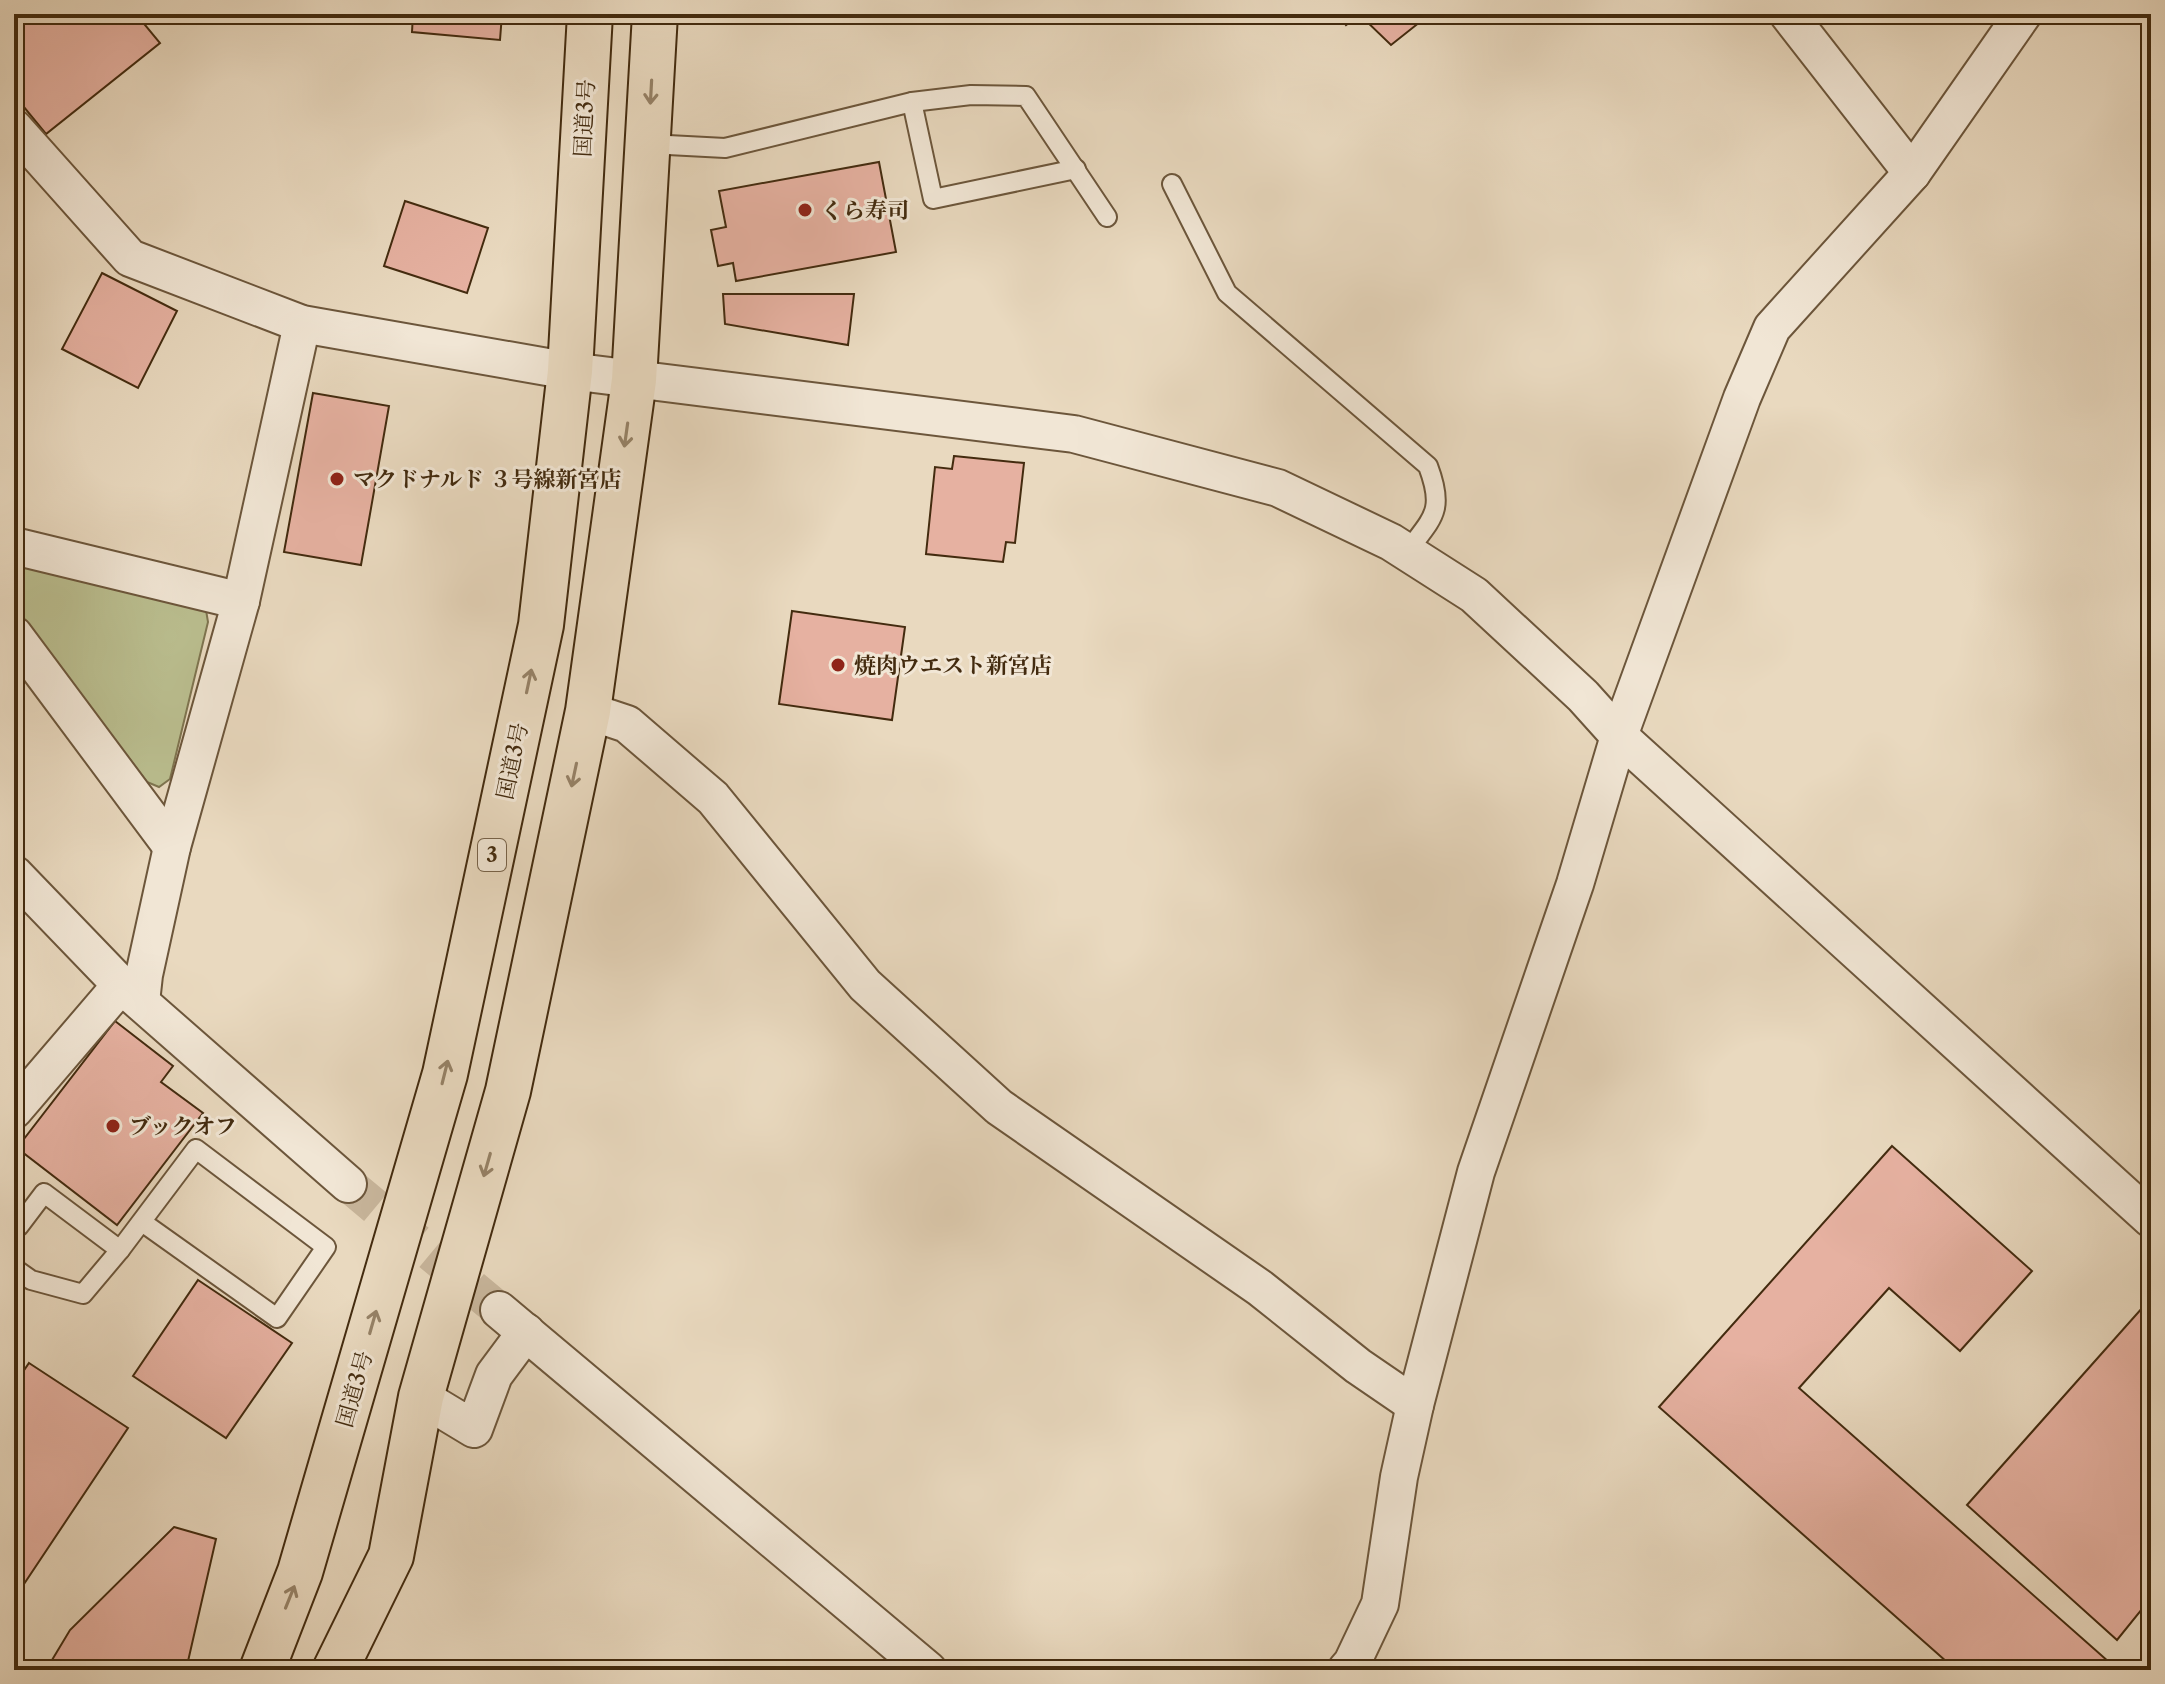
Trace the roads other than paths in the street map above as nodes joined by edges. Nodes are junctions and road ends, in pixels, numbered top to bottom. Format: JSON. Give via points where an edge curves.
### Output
{"nodes":[{"id":1,"x":590,"y":14,"type":"edge"},
{"id":2,"x":655,"y":14,"type":"edge"},
{"id":3,"x":1788,"y":14,"type":"edge"},
{"id":4,"x":2023,"y":14,"type":"edge"},
{"id":5,"x":912,"y":102,"type":"junction"},
{"id":6,"x":14,"y":128,"type":"edge"},
{"id":7,"x":649,"y":144,"type":"junction"},
{"id":8,"x":1076,"y":169,"type":"junction"},
{"id":9,"x":1912,"y":173,"type":"junction"},
{"id":10,"x":1172,"y":184,"type":"dead end"},
{"id":11,"x":1107,"y":217,"type":"dead end"},
{"id":12,"x":302,"y":324,"type":"junction"},
{"id":13,"x":570,"y":371,"type":"junction"},
{"id":14,"x":634,"y":380,"type":"junction"},
{"id":15,"x":14,"y":546,"type":"edge"},
{"id":16,"x":1407,"y":552,"type":"junction"},
{"id":17,"x":241,"y":601,"type":"junction"},
{"id":18,"x":14,"y":635,"type":"edge"},
{"id":19,"x":588,"y":711,"type":"junction"},
{"id":20,"x":1619,"y":736,"type":"junction"},
{"id":21,"x":172,"y":847,"type":"junction"},
{"id":22,"x":14,"y":874,"type":"edge"},
{"id":23,"x":131,"y":994,"type":"junction"},
{"id":24,"x":14,"y":1110,"type":"edge"},
{"id":25,"x":348,"y":1184,"type":"tunnel mouth"},
{"id":26,"x":2151,"y":1219,"type":"edge"},
{"id":27,"x":142,"y":1222,"type":"junction"},
{"id":28,"x":19,"y":1226,"type":"dead end"},
{"id":29,"x":120,"y":1250,"type":"junction"},
{"id":30,"x":14,"y":1268,"type":"edge"},
{"id":31,"x":421,"y":1397,"type":"junction"},
{"id":32,"x":1415,"y":1405,"type":"junction"},
{"id":33,"x":262,"y":1670,"type":"edge"},
{"id":34,"x":335,"y":1670,"type":"edge"},
{"id":35,"x":928,"y":1670,"type":"edge"},
{"id":36,"x":1346,"y":1670,"type":"edge"}],
"edges":[{"from":1,"to":13,"type":"highway","name":"国道3号","number":"3"},
{"from":2,"to":7,"type":"highway","one_way":true},
{"from":3,"to":9,"type":"street"},
{"from":4,"to":9,"type":"street"},
{"from":5,"to":7,"type":"lane","via":[[725,148]]},
{"from":5,"to":8,"type":"lane","via":[[1026,96]]},
{"from":5,"to":8,"type":"lane","via":[[933,199]]},
{"from":6,"to":12,"type":"street","via":[[130,258]]},
{"from":7,"to":14,"type":"highway"},
{"from":8,"to":11,"type":"lane"},
{"from":9,"to":20,"type":"street","via":[[1772,328]]},
{"from":10,"to":16,"type":"lane","via":[[1227,293],[1428,466],[1436,487],[1435,514]]},
{"from":12,"to":13,"type":"street"},
{"from":12,"to":17,"type":"street"},
{"from":13,"to":14,"type":"street"},
{"from":33,"to":13,"type":"highway","name":"国道3号","number":"3","one_way":true,"via":[[300,1572],[445,1074],[541,625]]},
{"from":14,"to":16,"type":"street","via":[[1074,434],[1278,488]]},
{"from":14,"to":19,"type":"highway","one_way":true},
{"from":15,"to":17,"type":"street"},
{"from":16,"to":20,"type":"street","via":[[1474,595]]},
{"from":17,"to":21,"type":"street"},
{"from":18,"to":21,"type":"street"},
{"from":19,"to":31,"type":"highway","one_way":true,"via":[[508,1091]]},
{"from":19,"to":32,"type":"street","via":[[627,724],[713,798],[865,985],[999,1107],[1260,1288]]},
{"from":20,"to":26,"type":"street"},
{"from":20,"to":32,"type":"street","via":[[1575,884],[1476,1172]]},
{"from":21,"to":23,"type":"street","via":[[144,975]]},
{"from":22,"to":23,"type":"street"},
{"from":23,"to":24,"type":"street"},
{"from":23,"to":25,"type":"street"},
{"from":27,"to":27,"type":"lane","via":[[196,1149],[326,1247],[277,1318]]},
{"from":27,"to":29,"type":"lane"},
{"from":28,"to":29,"type":"lane","via":[[44,1193]]},
{"from":29,"to":30,"type":"lane","via":[[83,1294],[31,1280]]},
{"from":31,"to":34,"type":"highway","via":[[391,1556]]},
{"from":31,"to":35,"type":"street","via":[[474,1429],[512,1321]]},
{"from":32,"to":36,"type":"street","via":[[1380,1604]]}]}
